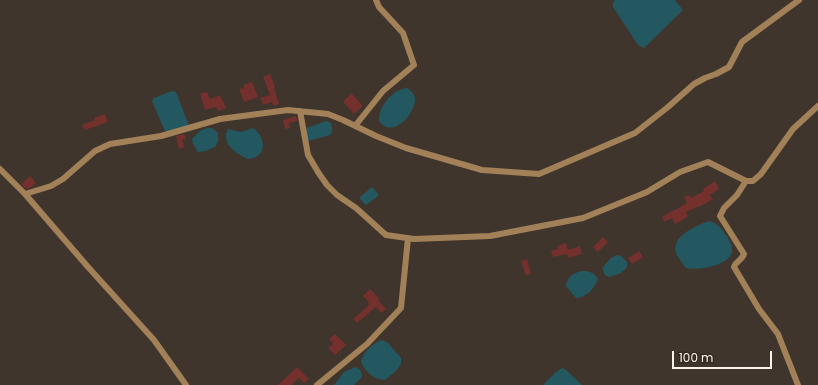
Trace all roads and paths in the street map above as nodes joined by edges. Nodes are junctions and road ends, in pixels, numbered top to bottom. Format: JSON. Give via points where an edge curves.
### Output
{"nodes":[{"id":1,"x":376,"y":0,"type":"edge"},
{"id":2,"x":800,"y":0,"type":"edge"},
{"id":3,"x":818,"y":106,"type":"edge"},
{"id":4,"x":300,"y":111,"type":"junction"},
{"id":5,"x":355,"y":126,"type":"junction"},
{"id":6,"x":1,"y":171,"type":"edge"},
{"id":7,"x":746,"y":181,"type":"junction"},
{"id":8,"x":25,"y":194,"type":"junction"},
{"id":9,"x":408,"y":238,"type":"junction"},
{"id":10,"x":186,"y":385,"type":"edge"},
{"id":11,"x":317,"y":385,"type":"edge"},
{"id":12,"x":798,"y":385,"type":"edge"}],
"edges":[{"from":1,"to":5,"type":"street","via":[[379,7],[403,33],[414,65],[383,91]]},
{"from":2,"to":5,"type":"street","via":[[742,42],[729,67],[694,84],[635,133],[539,174],[482,170],[406,148]]},
{"from":3,"to":7,"type":"street","via":[[793,129],[761,174],[753,182]]},
{"from":4,"to":5,"type":"street","via":[[328,114]]},
{"from":4,"to":8,"type":"street","via":[[288,110],[220,119],[161,136],[110,144],[95,151],[63,179],[51,186]]},
{"from":4,"to":9,"type":"street","via":[[308,155],[328,185],[386,235]]},
{"from":6,"to":8,"type":"street"},
{"from":7,"to":9,"type":"street","via":[[708,162],[680,172],[647,192],[583,218],[490,236]]},
{"from":7,"to":12,"type":"street","via":[[720,216],[744,254],[734,267],[759,309],[778,334]]},
{"from":8,"to":10,"type":"street","via":[[154,340]]},
{"from":9,"to":11,"type":"street","via":[[401,308],[367,344]]}]}
